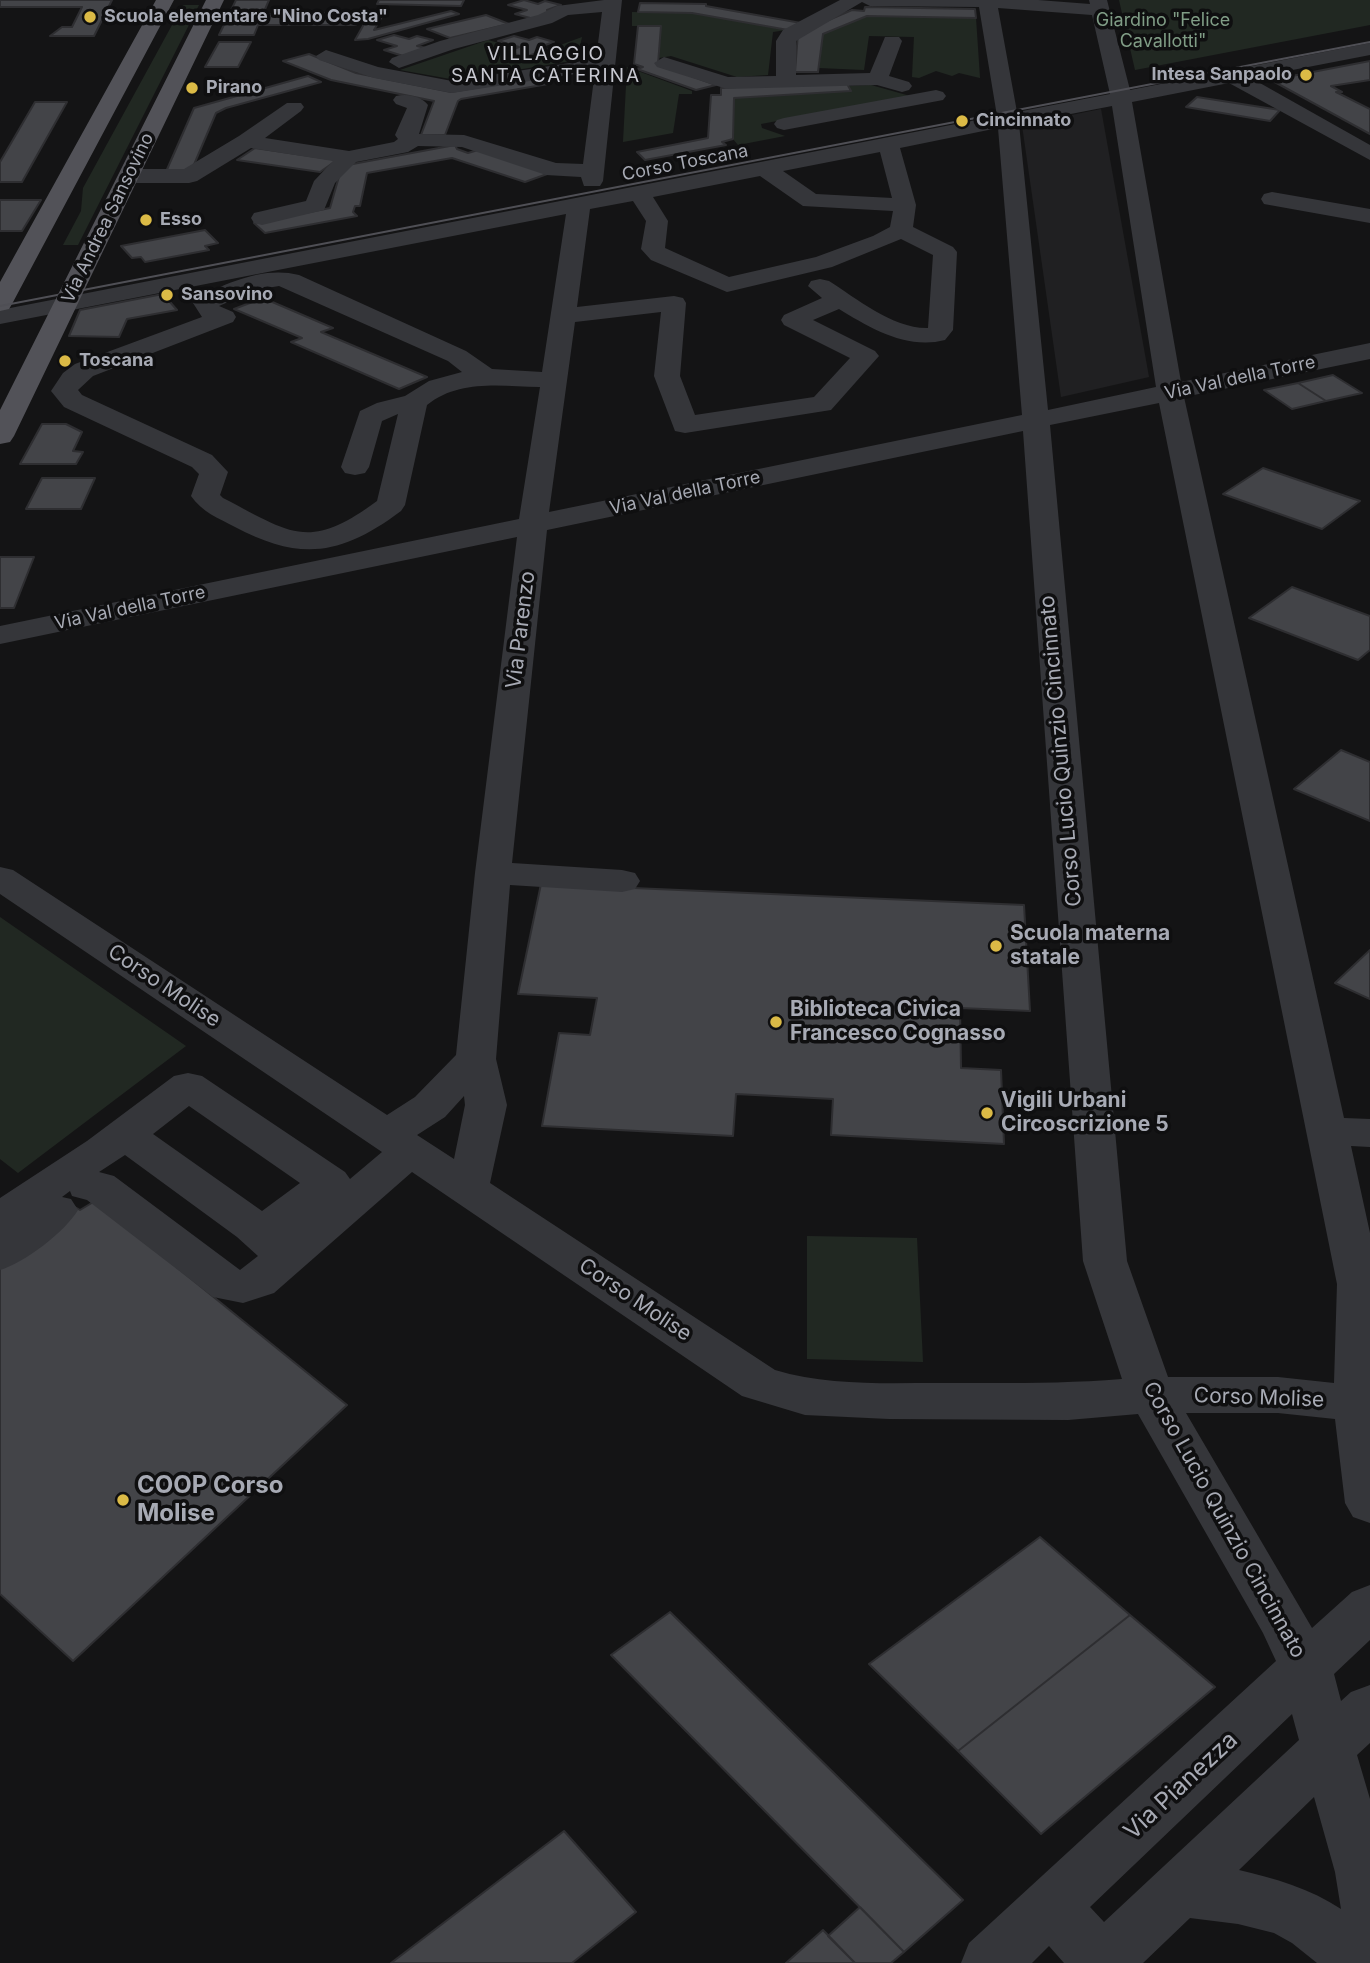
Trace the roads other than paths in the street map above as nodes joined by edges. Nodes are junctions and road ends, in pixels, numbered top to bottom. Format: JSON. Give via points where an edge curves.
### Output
{"nodes":[{"id":1,"x":165,"y":0,"type":"edge"},
{"id":2,"x":215,"y":0,"type":"edge"},
{"id":3,"x":854,"y":0,"type":"edge"},
{"id":4,"x":870,"y":0,"type":"edge"},
{"id":5,"x":1040,"y":0,"type":"edge"},
{"id":6,"x":993,"y":1,"type":"edge"},
{"id":7,"x":613,"y":3,"type":"edge"},
{"id":8,"x":1099,"y":5,"type":"edge"},
{"id":9,"x":1370,"y":33,"type":"edge"},
{"id":10,"x":892,"y":41,"type":"dead end"},
{"id":11,"x":1370,"y":49,"type":"edge"},
{"id":12,"x":326,"y":56,"type":"dead end"},
{"id":13,"x":400,"y":62,"type":"dead end"},
{"id":14,"x":664,"y":63,"type":"dead end"},
{"id":15,"x":604,"y":64,"type":"junction"},
{"id":16,"x":1232,"y":76,"type":"junction"},
{"id":17,"x":878,"y":79,"type":"junction"},
{"id":18,"x":786,"y":82,"type":"junction"},
{"id":19,"x":1118,"y":89,"type":"junction"},
{"id":20,"x":936,"y":96,"type":"junction"},
{"id":21,"x":403,"y":100,"type":"dead end"},
{"id":22,"x":958,"y":102,"type":"dead end"},
{"id":23,"x":294,"y":107,"type":"dead end"},
{"id":24,"x":1006,"y":111,"type":"junction"},
{"id":25,"x":784,"y":124,"type":"dead end"},
{"id":26,"x":414,"y":140,"type":"junction"},
{"id":27,"x":247,"y":141,"type":"junction"},
{"id":28,"x":889,"y":145,"type":"junction"},
{"id":29,"x":1370,"y":154,"type":"edge"},
{"id":30,"x":349,"y":157,"type":"junction"},
{"id":31,"x":764,"y":168,"type":"junction"},
{"id":32,"x":130,"y":176,"type":"junction"},
{"id":33,"x":593,"y":176,"type":"junction"},
{"id":34,"x":640,"y":193,"type":"junction"},
{"id":35,"x":1272,"y":199,"type":"dead end"},
{"id":36,"x":579,"y":204,"type":"junction"},
{"id":37,"x":905,"y":205,"type":"junction"},
{"id":38,"x":460,"y":206,"type":"dead end"},
{"id":39,"x":1370,"y":216,"type":"edge"},
{"id":40,"x":262,"y":218,"type":"dead end"},
{"id":41,"x":901,"y":230,"type":"junction"},
{"id":42,"x":328,"y":231,"type":"dead end"},
{"id":43,"x":181,"y":259,"type":"dead end"},
{"id":44,"x":794,"y":269,"type":"junction"},
{"id":45,"x":105,"y":273,"type":"dead end"},
{"id":46,"x":80,"y":278,"type":"junction"},
{"id":47,"x":727,"y":285,"type":"junction"},
{"id":48,"x":840,"y":299,"type":"junction"},
{"id":49,"x":1,"y":302,"type":"edge"},
{"id":50,"x":674,"y":303,"type":"junction"},
{"id":51,"x":66,"y":304,"type":"junction"},
{"id":52,"x":563,"y":316,"type":"junction"},
{"id":53,"x":1370,"y":351,"type":"edge"},
{"id":54,"x":485,"y":377,"type":"junction"},
{"id":55,"x":554,"y":380,"type":"junction"},
{"id":56,"x":1170,"y":393,"type":"junction"},
{"id":57,"x":414,"y":402,"type":"junction"},
{"id":58,"x":1036,"y":420,"type":"junction"},
{"id":59,"x":0,"y":436,"type":"edge"},
{"id":60,"x":355,"y":467,"type":"dead end"},
{"id":61,"x":533,"y":525,"type":"junction"},
{"id":62,"x":0,"y":635,"type":"edge"},
{"id":63,"x":493,"y":873,"type":"junction"},
{"id":64,"x":0,"y":878,"type":"edge"},
{"id":65,"x":622,"y":881,"type":"dead end"},
{"id":66,"x":475,"y":1059,"type":"junction"},
{"id":67,"x":1327,"y":1131,"type":"junction"},
{"id":68,"x":1370,"y":1133,"type":"edge"},
{"id":69,"x":400,"y":1142,"type":"junction"},
{"id":70,"x":105,"y":1157,"type":"junction"},
{"id":71,"x":467,"y":1188,"type":"junction"},
{"id":72,"x":0,"y":1220,"type":"edge"},
{"id":73,"x":252,"y":1226,"type":"junction"},
{"id":74,"x":0,"y":1254,"type":"edge"},
{"id":75,"x":285,"y":1259,"type":"junction"},
{"id":76,"x":1151,"y":1395,"type":"junction"},
{"id":77,"x":1364,"y":1404,"type":"edge"},
{"id":78,"x":1370,"y":1503,"type":"edge"},
{"id":79,"x":1370,"y":1607,"type":"edge"},
{"id":80,"x":1306,"y":1669,"type":"junction"},
{"id":81,"x":1370,"y":1708,"type":"edge"},
{"id":82,"x":1328,"y":1746,"type":"junction"},
{"id":83,"x":1368,"y":1869,"type":"edge"},
{"id":84,"x":1180,"y":1890,"type":"junction"},
{"id":85,"x":1052,"y":1907,"type":"junction"},
{"id":86,"x":990,"y":1963,"type":"edge"},
{"id":87,"x":1102,"y":1963,"type":"edge"},
{"id":88,"x":1354,"y":1963,"type":"edge"}],
"edges":[{"from":1,"to":49,"type":"main road"},
{"from":2,"to":32,"type":"main road","name":"Via Andrea Sansovino"},
{"from":3,"to":18,"type":"street","via":[[790,34]]},
{"from":4,"to":6,"type":"street"},
{"from":5,"to":8,"type":"street"},
{"from":6,"to":8,"type":"street"},
{"from":6,"to":24,"type":"street","name":"Corso Lucio Quinzio Cincinnato"},
{"from":7,"to":13,"type":"street","via":[[564,10]]},
{"from":7,"to":15,"type":"street"},
{"from":8,"to":19,"type":"street"},
{"from":9,"to":19,"type":"street","name":"Corso Toscana"},
{"from":10,"to":17,"type":"street"},
{"from":11,"to":16,"type":"street","name":"Corso Toscana"},
{"from":12,"to":15,"type":"street","via":[[374,72],[452,87]]},
{"from":14,"to":18,"type":"street","via":[[727,83]]},
{"from":15,"to":33,"type":"street"},
{"from":16,"to":19,"type":"street","name":"Corso Toscana"},
{"from":16,"to":29,"type":"street"},
{"from":17,"to":18,"type":"street"},
{"from":17,"to":20,"type":"street"},
{"from":19,"to":24,"type":"street","name":"Corso Toscana"},
{"from":19,"to":56,"type":"street"},
{"from":20,"to":22,"type":"street"},
{"from":20,"to":25,"type":"street"},
{"from":21,"to":26,"type":"street","via":[[418,105],[405,135]]},
{"from":23,"to":27,"type":"street"},
{"from":24,"to":28,"type":"street","name":"Corso Toscana"},
{"from":24,"to":33,"type":"street","name":"Corso Toscana"},
{"from":24,"to":58,"type":"street","name":"Corso Lucio Quinzio Cincinnato"},
{"from":26,"to":30,"type":"street"},
{"from":26,"to":33,"type":"street","via":[[464,141],[554,170]]},
{"from":27,"to":30,"type":"street"},
{"from":27,"to":32,"type":"street","via":[[189,176]]},
{"from":28,"to":31,"type":"street","name":"Corso Toscana"},
{"from":28,"to":37,"type":"street"},
{"from":30,"to":40,"type":"street","via":[[325,181],[316,205]]},
{"from":31,"to":34,"type":"street","name":"Corso Toscana"},
{"from":31,"to":37,"type":"street","via":[[811,201]]},
{"from":32,"to":46,"type":"main road","name":"Via Andrea Sansovino"},
{"from":33,"to":38,"type":"street","name":"Corso Toscana"},
{"from":34,"to":36,"type":"street","name":"Corso Toscana"},
{"from":34,"to":47,"type":"street","via":[[657,220],[653,248],[659,255]]},
{"from":35,"to":39,"type":"street"},
{"from":36,"to":51,"type":"street","name":"Corso Toscana"},
{"from":36,"to":52,"type":"street","name":"Via Parenzo"},
{"from":37,"to":41,"type":"street"},
{"from":41,"to":44,"type":"street","via":[[824,262]]},
{"from":41,"to":48,"type":"street","via":[[945,252],[936,335],[901,332]]},
{"from":42,"to":43,"type":"street"},
{"from":44,"to":47,"type":"street"},
{"from":44,"to":48,"type":"street"},
{"from":45,"to":46,"type":"street"},
{"from":46,"to":49,"type":"street"},
{"from":46,"to":51,"type":"main road","name":"Via Andrea Sansovino"},
{"from":47,"to":50,"type":"street"},
{"from":48,"to":50,"type":"street","via":[[793,320],[866,356],[822,404],[685,425],[667,376]]},
{"from":49,"to":51,"type":"street","name":"Corso Toscana"},
{"from":50,"to":52,"type":"street"},
{"from":51,"to":59,"type":"main road","name":"Via Andrea Sansovino"},
{"from":52,"to":55,"type":"street","name":"Via Parenzo"},
{"from":53,"to":56,"type":"street","name":"Via Val della Torre"},
{"from":54,"to":55,"type":"street"},
{"from":54,"to":57,"type":"street","via":[[454,380]]},
{"from":54,"to":57,"type":"street","via":[[457,356],[277,278],[205,303],[208,310],[224,317],[84,370],[64,391],[73,401],[202,461],[214,472],[205,496],[212,504],[292,541],[340,533],[370,521],[391,505]]},
{"from":55,"to":61,"type":"street","name":"Via Parenzo"},
{"from":56,"to":58,"type":"street","name":"Via Val della Torre"},
{"from":56,"to":67,"type":"street"},
{"from":57,"to":60,"type":"street","via":[[370,417]]},
{"from":58,"to":61,"type":"street","name":"Via Val della Torre"},
{"from":58,"to":76,"type":"street","name":"Corso Lucio Quinzio Cincinnato","via":[[1104,1261]]},
{"from":61,"to":62,"type":"street","name":"Via Val della Torre"},
{"from":61,"to":63,"type":"street","name":"Via Parenzo"},
{"from":63,"to":65,"type":"street"},
{"from":63,"to":66,"type":"street","name":"Via Parenzo"},
{"from":64,"to":69,"type":"street","name":"Corso Molise"},
{"from":66,"to":69,"type":"street"},
{"from":66,"to":71,"type":"street","name":"Via Parenzo","via":[[486,1105]]},
{"from":67,"to":68,"type":"street"},
{"from":67,"to":77,"type":"street","via":[[1360,1284]]},
{"from":69,"to":71,"type":"street","name":"Corso Molise"},
{"from":69,"to":75,"type":"street"},
{"from":70,"to":72,"type":"street","via":[[60,1177]]},
{"from":70,"to":73,"type":"street"},
{"from":70,"to":73,"type":"street","via":[[188,1086],[330,1182],[272,1227]]},
{"from":70,"to":74,"type":"street"},
{"from":70,"to":75,"type":"street","via":[[99,1187],[229,1285],[243,1287],[258,1281]]},
{"from":71,"to":76,"type":"street","name":"Corso Molise","via":[[759,1383],[805,1397],[1068,1402]]},
{"from":73,"to":75,"type":"street"},
{"from":76,"to":77,"type":"street","name":"Corso Molise","via":[[1278,1395]]},
{"from":76,"to":80,"type":"street","name":"Corso Lucio Quinzio Cincinnato","via":[[1283,1621]]},
{"from":77,"to":78,"type":"street"},
{"from":79,"to":80,"type":"street","name":"Via Pianezza"},
{"from":80,"to":82,"type":"street","name":"Corso Lucio Quinzio Cincinnato"},
{"from":80,"to":85,"type":"street","name":"Via Pianezza"},
{"from":81,"to":82,"type":"street"},
{"from":82,"to":83,"type":"street","name":"Corso Lucio Quinzio Cincinnato"},
{"from":82,"to":84,"type":"street"},
{"from":84,"to":87,"type":"street"},
{"from":84,"to":88,"type":"street","via":[[1239,1895],[1291,1913],[1329,1935]]},
{"from":85,"to":86,"type":"street","name":"Via Pianezza"},
{"from":85,"to":87,"type":"street"}]}
